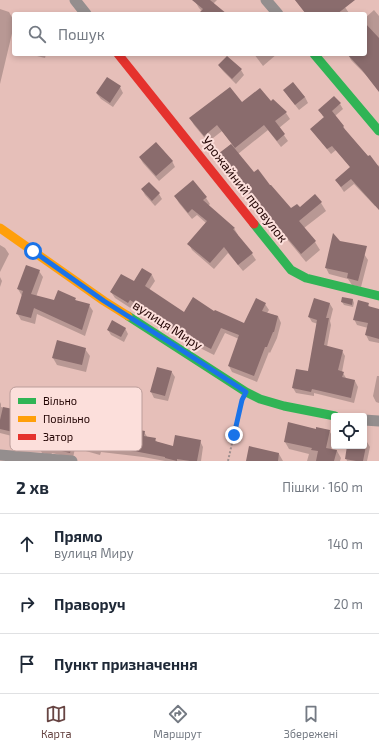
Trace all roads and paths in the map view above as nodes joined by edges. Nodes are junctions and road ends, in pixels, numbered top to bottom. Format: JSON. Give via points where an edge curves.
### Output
{"nodes":[{"id":1,"x":75,"y":0,"type":"edge"},
{"id":2,"x":266,"y":0,"type":"edge"},
{"id":3,"x":84,"y":12,"type":"edge"},
{"id":4,"x":276,"y":12,"type":"edge"},
{"id":5,"x":120,"y":56,"type":"edge"},
{"id":6,"x":316,"y":56,"type":"edge"},
{"id":7,"x":379,"y":131,"type":"edge"},
{"id":8,"x":0,"y":228,"type":"edge"},
{"id":9,"x":379,"y":296,"type":"edge"},
{"id":10,"x":246,"y":392,"type":"junction"},
{"id":11,"x":331,"y":415,"type":"edge"},
{"id":12,"x":367,"y":420,"type":"edge"},
{"id":13,"x":379,"y":421,"type":"edge"},
{"id":14,"x":0,"y":455,"type":"edge"},
{"id":15,"x":72,"y":461,"type":"edge"},
{"id":16,"x":228,"y":461,"type":"edge"}],
"edges":[{"from":1,"to":3,"type":"street"},
{"from":2,"to":4,"type":"street"},
{"from":5,"to":9,"type":"street","name":"Урожайний провулок","via":[[291,270],[306,278]]},
{"from":6,"to":7,"type":"street"},
{"from":8,"to":10,"type":"street","name":"вулиця Миру","via":[[104,301]]},
{"from":10,"to":11,"type":"street","name":"вулиця Миру","via":[[284,406]]},
{"from":10,"to":16,"type":"path"},
{"from":12,"to":13,"type":"street"},
{"from":14,"to":15,"type":"street"}]}
